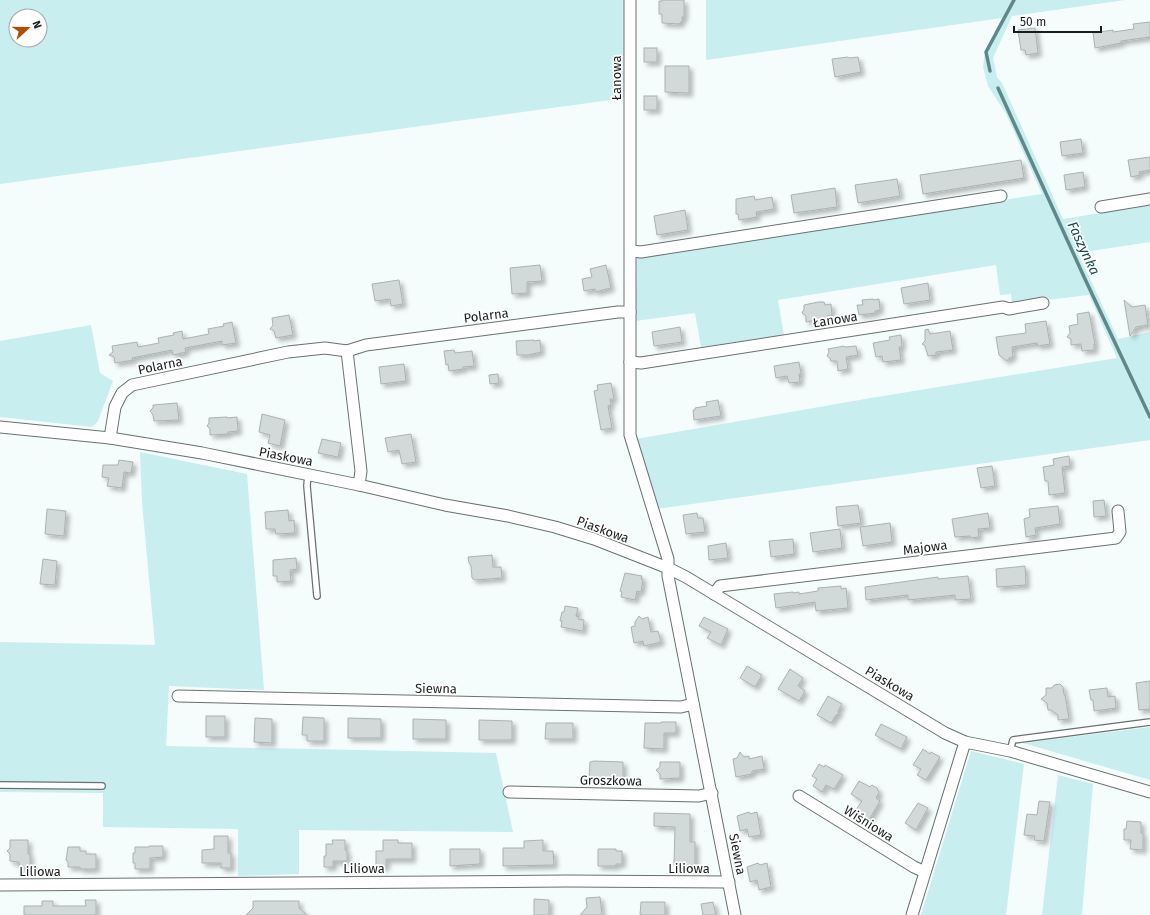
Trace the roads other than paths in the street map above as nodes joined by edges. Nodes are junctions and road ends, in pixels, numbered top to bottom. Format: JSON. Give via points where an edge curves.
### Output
{"nodes":[{"id":1,"x":630,"y":0,"type":"edge"},
{"id":2,"x":1001,"y":196,"type":"dead end"},
{"id":3,"x":1150,"y":199,"type":"edge"},
{"id":4,"x":1101,"y":207,"type":"dead end"},
{"id":5,"x":631,"y":251,"type":"junction"},
{"id":6,"x":1043,"y":303,"type":"dead end"},
{"id":7,"x":630,"y":312,"type":"junction"},
{"id":8,"x":347,"y":351,"type":"junction"},
{"id":9,"x":630,"y":362,"type":"junction"},
{"id":10,"x":0,"y":427,"type":"edge"},
{"id":11,"x":110,"y":438,"type":"junction"},
{"id":12,"x":308,"y":474,"type":"junction"},
{"id":13,"x":359,"y":485,"type":"junction"},
{"id":14,"x":1118,"y":511,"type":"dead end"},
{"id":15,"x":668,"y":568,"type":"junction"},
{"id":16,"x":714,"y":594,"type":"junction"},
{"id":17,"x":317,"y":596,"type":"dead end"},
{"id":18,"x":178,"y":696,"type":"dead end"},
{"id":19,"x":693,"y":704,"type":"junction"},
{"id":20,"x":1150,"y":722,"type":"edge"},
{"id":21,"x":965,"y":742,"type":"junction"},
{"id":22,"x":1010,"y":751,"type":"junction"},
{"id":23,"x":0,"y":785,"type":"edge"},
{"id":24,"x":102,"y":786,"type":"dead end"},
{"id":25,"x":509,"y":792,"type":"dead end"},
{"id":26,"x":1150,"y":792,"type":"edge"},
{"id":27,"x":712,"y":793,"type":"junction"},
{"id":28,"x":800,"y":796,"type":"dead end"},
{"id":29,"x":925,"y":872,"type":"junction"},
{"id":30,"x":729,"y":882,"type":"junction"},
{"id":31,"x":0,"y":885,"type":"edge"},
{"id":32,"x":735,"y":915,"type":"edge"},
{"id":33,"x":912,"y":915,"type":"edge"}],
"edges":[{"from":1,"to":5,"type":"street","name":"Łanowa"},
{"from":2,"to":5,"type":"street","via":[[641,252]]},
{"from":3,"to":4,"type":"street"},
{"from":5,"to":7,"type":"street","name":"Łanowa"},
{"from":6,"to":9,"type":"street","name":"Łanowa","via":[[641,363]]},
{"from":7,"to":8,"type":"street","name":"Polarna","via":[[366,345]]},
{"from":7,"to":9,"type":"street","name":"Łanowa"},
{"from":8,"to":11,"type":"street","name":"Polarna","via":[[325,348],[288,352],[132,385],[122,393],[114,407]]},
{"from":8,"to":13,"type":"street","via":[[361,471]]},
{"from":9,"to":15,"type":"street","name":"Łanowa","via":[[630,435],[668,559]]},
{"from":10,"to":11,"type":"street","name":"Piaskowa"},
{"from":11,"to":12,"type":"street","name":"Piaskowa"},
{"from":12,"to":13,"type":"street","name":"Piaskowa"},
{"from":12,"to":17,"type":"lane"},
{"from":13,"to":15,"type":"street","name":"Piaskowa","via":[[555,527],[594,539]]},
{"from":14,"to":16,"type":"street","name":"Majowa","via":[[1120,532],[1116,538],[720,586]]},
{"from":15,"to":16,"type":"street","name":"Piaskowa"},
{"from":15,"to":19,"type":"street","name":"Siewna"},
{"from":16,"to":21,"type":"street","name":"Piaskowa","via":[[945,733]]},
{"from":18,"to":19,"type":"street","name":"Siewna","via":[[673,706]]},
{"from":19,"to":27,"type":"street","name":"Siewna"},
{"from":20,"to":22,"type":"lane","via":[[1013,740]]},
{"from":21,"to":22,"type":"street","name":"Piaskowa"},
{"from":21,"to":29,"type":"street"},
{"from":22,"to":26,"type":"street","name":"Piaskowa"},
{"from":23,"to":24,"type":"lane"},
{"from":25,"to":27,"type":"street","name":"Groszkowa","via":[[699,796]]},
{"from":27,"to":30,"type":"street","name":"Siewna"},
{"from":28,"to":29,"type":"street","name":"Wiśniowa"},
{"from":29,"to":33,"type":"street"},
{"from":30,"to":31,"type":"street","name":"Liliowa"},
{"from":30,"to":32,"type":"street","name":"Siewna"}]}
